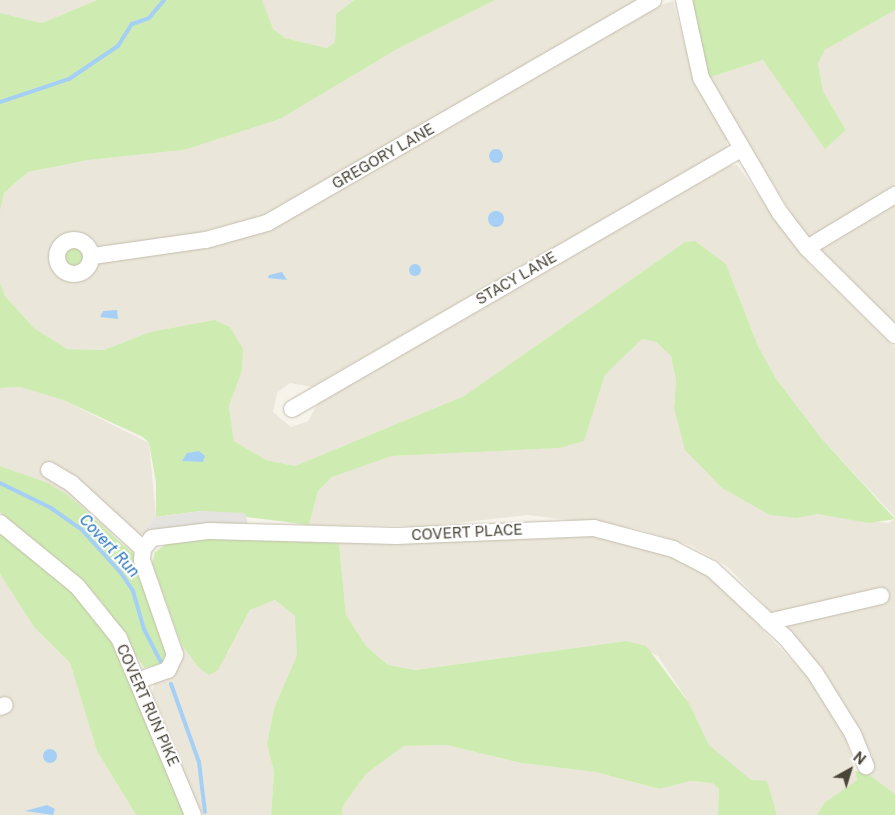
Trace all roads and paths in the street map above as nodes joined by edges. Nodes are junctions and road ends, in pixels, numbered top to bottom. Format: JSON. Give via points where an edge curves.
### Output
{"nodes":[{"id":1,"x":653,"y":0,"type":"edge"},
{"id":2,"x":684,"y":0,"type":"edge"},
{"id":3,"x":741,"y":149,"type":"junction"},
{"id":4,"x":895,"y":195,"type":"edge"},
{"id":5,"x":807,"y":248,"type":"junction"},
{"id":6,"x":93,"y":256,"type":"dead end"},
{"id":7,"x":895,"y":335,"type":"edge"},
{"id":8,"x":292,"y":408,"type":"dead end"},
{"id":9,"x":49,"y":470,"type":"dead end"},
{"id":10,"x":0,"y":523,"type":"edge"},
{"id":11,"x":143,"y":549,"type":"junction"},
{"id":12,"x":881,"y":596,"type":"dead end"},
{"id":13,"x":768,"y":622,"type":"junction"},
{"id":14,"x":140,"y":680,"type":"junction"},
{"id":15,"x":866,"y":767,"type":"dead end"},
{"id":16,"x":193,"y":815,"type":"edge"}],
"edges":[{"from":1,"to":6,"type":"street","name":"GREGORY LANE","via":[[267,223],[206,240]]},
{"from":2,"to":3,"type":"street","via":[[701,78]]},
{"from":3,"to":5,"type":"street"},
{"from":3,"to":8,"type":"street","name":"STACY LANE"},
{"from":4,"to":5,"type":"street"},
{"from":5,"to":7,"type":"street"},
{"from":9,"to":11,"type":"street","via":[[71,483]]},
{"from":10,"to":14,"type":"street","name":"COVERT RUN PIKE","via":[[59,570],[100,611]]},
{"from":11,"to":13,"type":"street","name":"COVERT PLACE","via":[[152,538],[208,530],[396,536],[594,528],[660,544],[702,562]]},
{"from":11,"to":14,"type":"street","via":[[146,573],[176,655],[168,670]]},
{"from":12,"to":13,"type":"street"},
{"from":13,"to":15,"type":"street","name":"COVERT PLACE","via":[[838,707]]},
{"from":14,"to":16,"type":"street","name":"COVERT RUN PIKE"}]}
